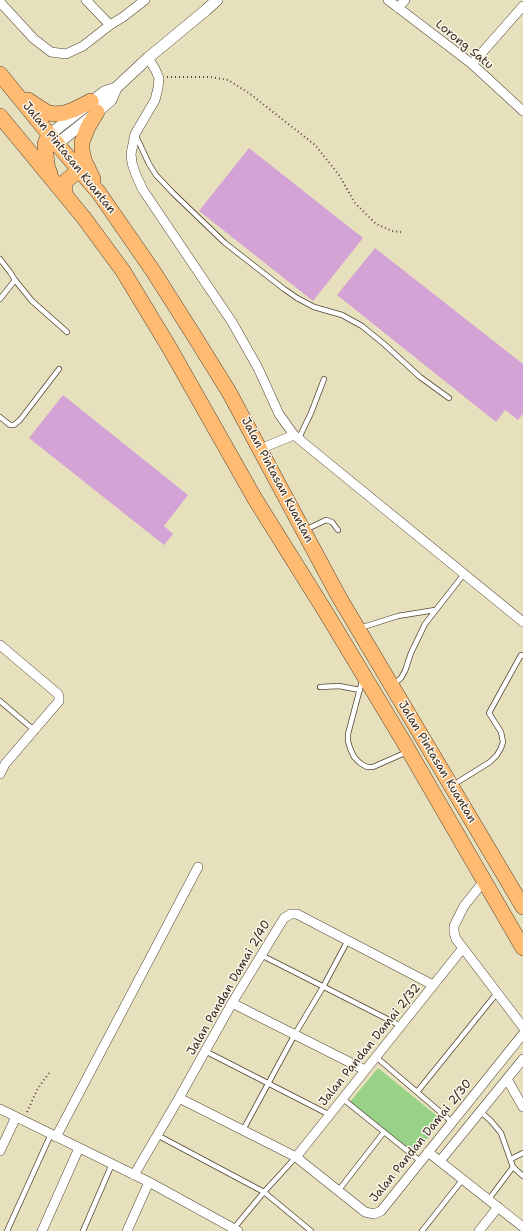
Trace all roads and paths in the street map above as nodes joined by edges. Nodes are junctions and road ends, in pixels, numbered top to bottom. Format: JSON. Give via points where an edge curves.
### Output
{"nodes":[{"id":1,"x":86,"y":0,"type":"edge"},
{"id":2,"x":145,"y":0,"type":"edge"},
{"id":3,"x":217,"y":0,"type":"edge"},
{"id":4,"x":388,"y":0,"type":"edge"},
{"id":5,"x":405,"y":0,"type":"edge"},
{"id":6,"x":0,"y":2,"type":"edge"},
{"id":7,"x":523,"y":6,"type":"edge"},
{"id":8,"x":398,"y":8,"type":"junction"},
{"id":9,"x":110,"y":25,"type":"junction"},
{"id":10,"x":148,"y":58,"type":"junction"},
{"id":11,"x":472,"y":64,"type":"junction"},
{"id":12,"x":0,"y":74,"type":"edge"},
{"id":13,"x":158,"y":77,"type":"junction"},
{"id":14,"x":16,"y":92,"type":"junction"},
{"id":15,"x":94,"y":107,"type":"junction"},
{"id":16,"x":523,"y":111,"type":"edge"},
{"id":17,"x":0,"y":116,"type":"edge"},
{"id":18,"x":135,"y":134,"type":"junction"},
{"id":19,"x":20,"y":140,"type":"junction"},
{"id":20,"x":50,"y":141,"type":"junction"},
{"id":21,"x":79,"y":170,"type":"junction"},
{"id":22,"x":51,"y":178,"type":"junction"},
{"id":23,"x":99,"y":193,"type":"junction"},
{"id":24,"x":66,"y":196,"type":"junction"},
{"id":25,"x":401,"y":232,"type":"dead end"},
{"id":26,"x":0,"y":259,"type":"edge"},
{"id":27,"x":15,"y":280,"type":"junction"},
{"id":28,"x":0,"y":299,"type":"edge"},
{"id":29,"x":66,"y":332,"type":"dead end"},
{"id":30,"x":59,"y":369,"type":"dead end"},
{"id":31,"x":324,"y":379,"type":"dead end"},
{"id":32,"x":449,"y":398,"type":"dead end"},
{"id":33,"x":0,"y":417,"type":"edge"},
{"id":34,"x":296,"y":436,"type":"junction"},
{"id":35,"x":260,"y":449,"type":"junction"},
{"id":36,"x":338,"y":530,"type":"dead end"},
{"id":37,"x":303,"y":531,"type":"junction"},
{"id":38,"x":464,"y":574,"type":"junction"},
{"id":39,"x":435,"y":610,"type":"junction"},
{"id":40,"x":523,"y":622,"type":"edge"},
{"id":41,"x":358,"y":628,"type":"junction"},
{"id":42,"x":0,"y":646,"type":"edge"},
{"id":43,"x":523,"y":656,"type":"edge"},
{"id":44,"x":364,"y":675,"type":"junction"},
{"id":45,"x":392,"y":686,"type":"junction"},
{"id":46,"x":320,"y":688,"type":"dead end"},
{"id":47,"x":360,"y":690,"type":"junction"},
{"id":48,"x":0,"y":701,"type":"edge"},
{"id":49,"x":34,"y":730,"type":"junction"},
{"id":50,"x":408,"y":751,"type":"junction"},
{"id":51,"x":2,"y":762,"type":"edge"},
{"id":52,"x":0,"y":774,"type":"edge"},
{"id":53,"x":451,"y":786,"type":"junction"},
{"id":54,"x":198,"y":867,"type":"dead end"},
{"id":55,"x":484,"y":881,"type":"junction"},
{"id":56,"x":523,"y":907,"type":"edge"},
{"id":57,"x":348,"y":940,"type":"junction"},
{"id":58,"x":463,"y":948,"type":"junction"},
{"id":59,"x":523,"y":948,"type":"edge"},
{"id":60,"x":260,"y":955,"type":"junction"},
{"id":61,"x":433,"y":985,"type":"junction"},
{"id":62,"x":324,"y":987,"type":"junction"},
{"id":63,"x":497,"y":993,"type":"junction"},
{"id":64,"x":232,"y":1003,"type":"junction"},
{"id":65,"x":401,"y":1026,"type":"junction"},
{"id":66,"x":523,"y":1028,"type":"edge"},
{"id":67,"x":295,"y":1034,"type":"junction"},
{"id":68,"x":523,"y":1034,"type":"edge"},
{"id":69,"x":205,"y":1051,"type":"junction"},
{"id":70,"x":376,"y":1057,"type":"junction"},
{"id":71,"x":523,"y":1059,"type":"edge"},
{"id":72,"x":365,"y":1070,"type":"junction"},
{"id":73,"x":50,"y":1072,"type":"dead end"},
{"id":74,"x":507,"y":1079,"type":"junction"},
{"id":75,"x":268,"y":1083,"type":"junction"},
{"id":76,"x":417,"y":1092,"type":"junction"},
{"id":77,"x":179,"y":1098,"type":"junction"},
{"id":78,"x":342,"y":1099,"type":"junction"},
{"id":79,"x":523,"y":1108,"type":"edge"},
{"id":80,"x":0,"y":1109,"type":"edge"},
{"id":81,"x":481,"y":1112,"type":"junction"},
{"id":82,"x":330,"y":1115,"type":"junction"},
{"id":83,"x":20,"y":1119,"type":"junction"},
{"id":84,"x":452,"y":1122,"type":"junction"},
{"id":85,"x":243,"y":1130,"type":"junction"},
{"id":86,"x":384,"y":1132,"type":"junction"},
{"id":87,"x":53,"y":1135,"type":"junction"},
{"id":88,"x":157,"y":1135,"type":"junction"},
{"id":89,"x":79,"y":1148,"type":"junction"},
{"id":90,"x":0,"y":1151,"type":"edge"},
{"id":91,"x":428,"y":1152,"type":"junction"},
{"id":92,"x":523,"y":1153,"type":"edge"},
{"id":93,"x":296,"y":1157,"type":"junction"},
{"id":94,"x":511,"y":1159,"type":"junction"},
{"id":95,"x":420,"y":1161,"type":"junction"},
{"id":96,"x":440,"y":1162,"type":"junction"},
{"id":97,"x":112,"y":1164,"type":"junction"},
{"id":98,"x":513,"y":1167,"type":"junction"},
{"id":99,"x":134,"y":1175,"type":"junction"},
{"id":100,"x":523,"y":1176,"type":"edge"},
{"id":101,"x":463,"y":1179,"type":"junction"},
{"id":102,"x":149,"y":1182,"type":"junction"},
{"id":103,"x":338,"y":1191,"type":"junction"},
{"id":104,"x":264,"y":1192,"type":"junction"},
{"id":105,"x":488,"y":1199,"type":"junction"},
{"id":106,"x":498,"y":1207,"type":"junction"},
{"id":107,"x":523,"y":1227,"type":"edge"},
{"id":108,"x":236,"y":1230,"type":"edge"},
{"id":109,"x":7,"y":1231,"type":"edge"},
{"id":110,"x":42,"y":1231,"type":"edge"},
{"id":111,"x":83,"y":1231,"type":"edge"},
{"id":112,"x":127,"y":1231,"type":"edge"},
{"id":113,"x":311,"y":1231,"type":"edge"},
{"id":114,"x":422,"y":1231,"type":"edge"},
{"id":115,"x":478,"y":1231,"type":"edge"}],
"edges":[{"from":1,"to":9,"type":"street"},
{"from":2,"to":9,"type":"street"},
{"from":3,"to":10,"type":"street"},
{"from":4,"to":8,"type":"street","name":"Lorong Satu"},
{"from":5,"to":8,"type":"street"},
{"from":6,"to":9,"type":"street","via":[[34,39],[51,52],[66,54],[83,46]]},
{"from":7,"to":11,"type":"street"},
{"from":8,"to":11,"type":"street","name":"Lorong Satu"},
{"from":10,"to":13,"type":"street"},
{"from":10,"to":15,"type":"street","via":[[116,88],[111,100]]},
{"from":11,"to":16,"type":"street","name":"Lorong Satu"},
{"from":12,"to":14,"type":"highway","name":"Jalan Pintasan Kuantan"},
{"from":13,"to":18,"type":"street","via":[[155,100]]},
{"from":13,"to":25,"type":"path","via":[[210,77],[228,80],[249,93],[315,145],[339,175],[355,203],[376,224]]},
{"from":14,"to":15,"type":"highway","via":[[48,113],[64,113]]},
{"from":14,"to":20,"type":"highway","name":"Jalan Pintasan Kuantan"},
{"from":15,"to":20,"type":"street"},
{"from":15,"to":23,"type":"highway","via":[[84,135],[82,150]]},
{"from":17,"to":19,"type":"highway","name":"Jalan Pintasan Kuantan"},
{"from":18,"to":32,"type":"lane","via":[[148,164],[156,175],[225,242],[298,298],[342,315],[362,326],[420,378]]},
{"from":18,"to":34,"type":"street","via":[[132,163],[143,190],[232,322],[258,368],[279,414]]},
{"from":19,"to":20,"type":"highway","via":[[30,145]]},
{"from":19,"to":22,"type":"highway","name":"Jalan Pintasan Kuantan"},
{"from":20,"to":21,"type":"highway","name":"Jalan Pintasan Kuantan"},
{"from":20,"to":22,"type":"highway","via":[[47,165]]},
{"from":21,"to":23,"type":"highway","name":"Jalan Pintasan Kuantan"},
{"from":21,"to":24,"type":"highway","via":[[66,181]]},
{"from":22,"to":24,"type":"highway","name":"Jalan Pintasan Kuantan"},
{"from":23,"to":35,"type":"highway","name":"Jalan Pintasan Kuantan","via":[[194,334]]},
{"from":24,"to":44,"type":"highway","name":"Jalan Pintasan Kuantan","via":[[123,271],[255,499]]},
{"from":26,"to":27,"type":"lane"},
{"from":27,"to":28,"type":"lane"},
{"from":27,"to":29,"type":"lane","via":[[32,301]]},
{"from":30,"to":33,"type":"lane","via":[[14,425]]},
{"from":31,"to":34,"type":"lane","via":[[311,413]]},
{"from":34,"to":35,"type":"street"},
{"from":34,"to":38,"type":"street"},
{"from":35,"to":37,"type":"highway","name":"Jalan Pintasan Kuantan"},
{"from":36,"to":37,"type":"lane","via":[[332,522],[326,520]]},
{"from":37,"to":41,"type":"highway","name":"Jalan Pintasan Kuantan"},
{"from":38,"to":39,"type":"lane"},
{"from":38,"to":40,"type":"street"},
{"from":39,"to":41,"type":"lane","via":[[398,616]]},
{"from":39,"to":45,"type":"lane","via":[[411,653],[405,671]]},
{"from":41,"to":45,"type":"highway","name":"Jalan Pintasan Kuantan"},
{"from":42,"to":49,"type":"street","via":[[58,694],[59,701]]},
{"from":43,"to":53,"type":"lane","via":[[521,655],[488,713],[501,732],[501,748],[490,762]]},
{"from":44,"to":47,"type":"lane"},
{"from":44,"to":50,"type":"highway","name":"Jalan Pintasan Kuantan"},
{"from":45,"to":53,"type":"highway","name":"Jalan Pintasan Kuantan"},
{"from":46,"to":47,"type":"lane","via":[[339,686]]},
{"from":47,"to":50,"type":"lane","via":[[348,734],[354,757],[367,767],[373,767]]},
{"from":48,"to":49,"type":"lane"},
{"from":49,"to":51,"type":"street"},
{"from":50,"to":55,"type":"highway","name":"Jalan Pintasan Kuantan"},
{"from":51,"to":52,"type":"street"},
{"from":53,"to":56,"type":"highway","name":"Jalan Pintasan Kuantan"},
{"from":54,"to":87,"type":"street"},
{"from":55,"to":58,"type":"street","via":[[464,906],[454,926],[456,939]]},
{"from":55,"to":59,"type":"highway","name":"Jalan Pintasan Kuantan"},
{"from":57,"to":60,"type":"street","name":"Jalan Pandan Damai 2/40","via":[[297,914],[291,914],[284,918]]},
{"from":57,"to":61,"type":"street","name":"Jalan Pandan Damai 2/40"},
{"from":57,"to":62,"type":"lane"},
{"from":58,"to":61,"type":"street","name":"Jalan Pandan Damai 2/32"},
{"from":58,"to":63,"type":"street"},
{"from":60,"to":62,"type":"lane"},
{"from":60,"to":64,"type":"street","name":"Jalan Pandan Damai 2/40"},
{"from":61,"to":65,"type":"street","name":"Jalan Pandan Damai 2/32"},
{"from":62,"to":65,"type":"lane"},
{"from":62,"to":67,"type":"lane"},
{"from":63,"to":66,"type":"street"},
{"from":63,"to":76,"type":"lane"},
{"from":64,"to":67,"type":"street"},
{"from":64,"to":69,"type":"street","name":"Jalan Pandan Damai 2/40"},
{"from":65,"to":70,"type":"street","name":"Jalan Pandan Damai 2/32"},
{"from":67,"to":72,"type":"street"},
{"from":67,"to":75,"type":"lane"},
{"from":68,"to":84,"type":"street","name":"Jalan Pandan Damai 2/30"},
{"from":69,"to":75,"type":"lane"},
{"from":69,"to":77,"type":"street","name":"Jalan Pandan Damai 2/40"},
{"from":70,"to":72,"type":"street","name":"Jalan Pandan Damai 2/32"},
{"from":70,"to":76,"type":"lane"},
{"from":71,"to":74,"type":"street"},
{"from":72,"to":78,"type":"street","name":"Jalan Pandan Damai 2/32"},
{"from":73,"to":83,"type":"path"},
{"from":74,"to":79,"type":"street"},
{"from":74,"to":81,"type":"street"},
{"from":75,"to":82,"type":"lane"},
{"from":75,"to":85,"type":"lane"},
{"from":76,"to":84,"type":"lane"},
{"from":77,"to":85,"type":"street","name":"Jalan Pandan Damai 2/30"},
{"from":77,"to":88,"type":"street","name":"Jalan Pandan Damai 2/40"},
{"from":78,"to":82,"type":"street","name":"Jalan Pandan Damai 2/32"},
{"from":78,"to":86,"type":"lane"},
{"from":80,"to":83,"type":"street"},
{"from":81,"to":94,"type":"lane","via":[[501,1133]]},
{"from":81,"to":96,"type":"street"},
{"from":82,"to":93,"type":"street","name":"Jalan Pandan Damai 2/32"},
{"from":83,"to":87,"type":"street"},
{"from":83,"to":90,"type":"street"},
{"from":84,"to":91,"type":"street","name":"Jalan Pandan Damai 2/30"},
{"from":85,"to":93,"type":"street","name":"Jalan Pandan Damai 2/30"},
{"from":86,"to":95,"type":"lane"},
{"from":86,"to":103,"type":"lane"},
{"from":87,"to":89,"type":"street"},
{"from":87,"to":109,"type":"lane"},
{"from":88,"to":99,"type":"street","name":"Jalan Pandan Damai 2/40"},
{"from":88,"to":104,"type":"lane"},
{"from":89,"to":97,"type":"street"},
{"from":89,"to":110,"type":"street"},
{"from":91,"to":95,"type":"street","name":"Jalan Pandan Damai 2/30"},
{"from":91,"to":96,"type":"street"},
{"from":92,"to":94,"type":"lane"},
{"from":93,"to":103,"type":"street","name":"Jalan Pandan Damai 2/30"},
{"from":93,"to":104,"type":"lane"},
{"from":94,"to":98,"type":"lane"},
{"from":95,"to":103,"type":"street","name":"Jalan Pandan Damai 2/30","via":[[381,1211],[374,1214],[365,1212]]},
{"from":96,"to":101,"type":"street"},
{"from":97,"to":99,"type":"street"},
{"from":97,"to":111,"type":"lane"},
{"from":98,"to":100,"type":"lane"},
{"from":98,"to":105,"type":"lane"},
{"from":99,"to":102,"type":"street"},
{"from":101,"to":105,"type":"street"},
{"from":101,"to":114,"type":"lane"},
{"from":102,"to":108,"type":"street"},
{"from":102,"to":112,"type":"street"},
{"from":104,"to":108,"type":"lane"},
{"from":104,"to":113,"type":"lane"},
{"from":105,"to":106,"type":"street"},
{"from":106,"to":107,"type":"street"},
{"from":106,"to":115,"type":"street"}]}
